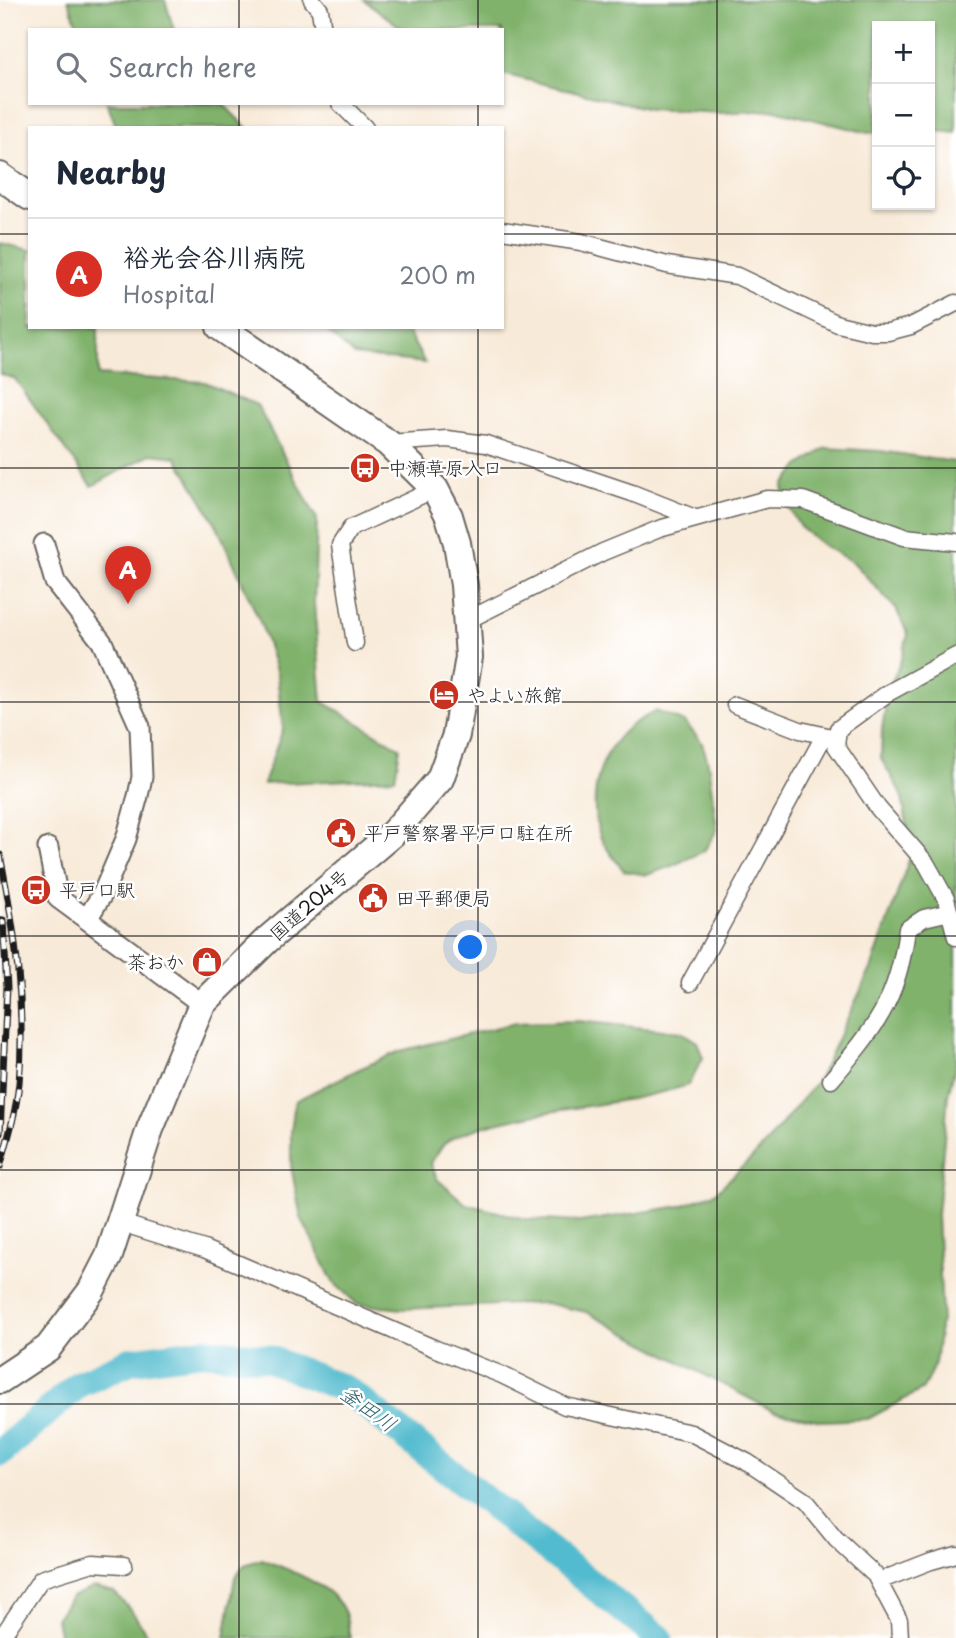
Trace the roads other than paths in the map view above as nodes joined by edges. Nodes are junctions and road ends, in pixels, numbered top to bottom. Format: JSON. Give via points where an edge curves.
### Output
{"nodes":[{"id":1,"x":313,"y":0,"type":"edge"},
{"id":2,"x":323,"y":28,"type":"edge"},
{"id":3,"x":343,"y":105,"type":"edge"},
{"id":4,"x":363,"y":126,"type":"edge"},
{"id":5,"x":0,"y":176,"type":"edge"},
{"id":6,"x":28,"y":196,"type":"edge"},
{"id":7,"x":504,"y":230,"type":"edge"},
{"id":8,"x":956,"y":303,"type":"edge"},
{"id":9,"x":223,"y":329,"type":"edge"},
{"id":10,"x":388,"y":443,"type":"junction"},
{"id":11,"x":435,"y":489,"type":"junction"},
{"id":12,"x":695,"y":518,"type":"junction"},
{"id":13,"x":956,"y":542,"type":"edge"},
{"id":14,"x":44,"y":544,"type":"dead end"},
{"id":15,"x":466,"y":621,"type":"junction"},
{"id":16,"x":355,"y":643,"type":"dead end"},
{"id":17,"x":956,"y":656,"type":"edge"},
{"id":18,"x":735,"y":705,"type":"dead end"},
{"id":19,"x":830,"y":737,"type":"junction"},
{"id":20,"x":48,"y":848,"type":"dead end"},
{"id":21,"x":951,"y":902,"type":"edge"},
{"id":22,"x":87,"y":919,"type":"junction"},
{"id":23,"x":956,"y":937,"type":"edge"},
{"id":24,"x":690,"y":983,"type":"dead end"},
{"id":25,"x":202,"y":1004,"type":"junction"},
{"id":26,"x":831,"y":1080,"type":"dead end"},
{"id":27,"x":118,"y":1222,"type":"junction"},
{"id":28,"x":0,"y":1380,"type":"edge"},
{"id":29,"x":956,"y":1554,"type":"edge"},
{"id":30,"x":124,"y":1565,"type":"dead end"},
{"id":31,"x":879,"y":1581,"type":"junction"},
{"id":32,"x":1,"y":1638,"type":"edge"},
{"id":33,"x":901,"y":1638,"type":"edge"}],
"edges":[{"from":1,"to":2,"type":"street"},
{"from":3,"to":4,"type":"street"},
{"from":5,"to":6,"type":"highway"},
{"from":7,"to":8,"type":"street","via":[[737,276],[838,324],[872,332],[911,327]]},
{"from":9,"to":10,"type":"highway","name":"国道204号"},
{"from":10,"to":11,"type":"highway","name":"国道204号"},
{"from":10,"to":12,"type":"street","via":[[447,439],[486,443]]},
{"from":11,"to":15,"type":"highway","name":"国道204号","via":[[457,543]]},
{"from":11,"to":16,"type":"street","via":[[351,528],[340,545]]},
{"from":12,"to":13,"type":"street","via":[[766,499],[803,500],[904,537]]},
{"from":12,"to":15,"type":"street","via":[[603,552]]},
{"from":14,"to":22,"type":"street","via":[[55,582],[102,642],[140,727],[138,796],[126,839]]},
{"from":15,"to":25,"type":"highway","name":"国道204号","via":[[469,657],[464,694],[440,779],[393,834],[267,940]]},
{"from":17,"to":19,"type":"street","via":[[888,693]]},
{"from":18,"to":19,"type":"street"},
{"from":19,"to":21,"type":"street"},
{"from":19,"to":24,"type":"street"},
{"from":20,"to":22,"type":"street","via":[[58,898]]},
{"from":21,"to":23,"type":"street"},
{"from":21,"to":26,"type":"street","via":[[906,929],[903,959],[890,1000],[872,1032]]},
{"from":22,"to":25,"type":"street"},
{"from":25,"to":27,"type":"highway","name":"国道204号","via":[[150,1129]]},
{"from":27,"to":28,"type":"highway","name":"国道204号","via":[[108,1256],[77,1311],[48,1348]]},
{"from":27,"to":31,"type":"street","via":[[204,1249],[565,1406],[691,1433],[747,1462],[805,1501]]},
{"from":29,"to":31,"type":"street"},
{"from":30,"to":32,"type":"street","via":[[93,1563],[41,1579]]},
{"from":31,"to":33,"type":"street","via":[[899,1620]]}]}
